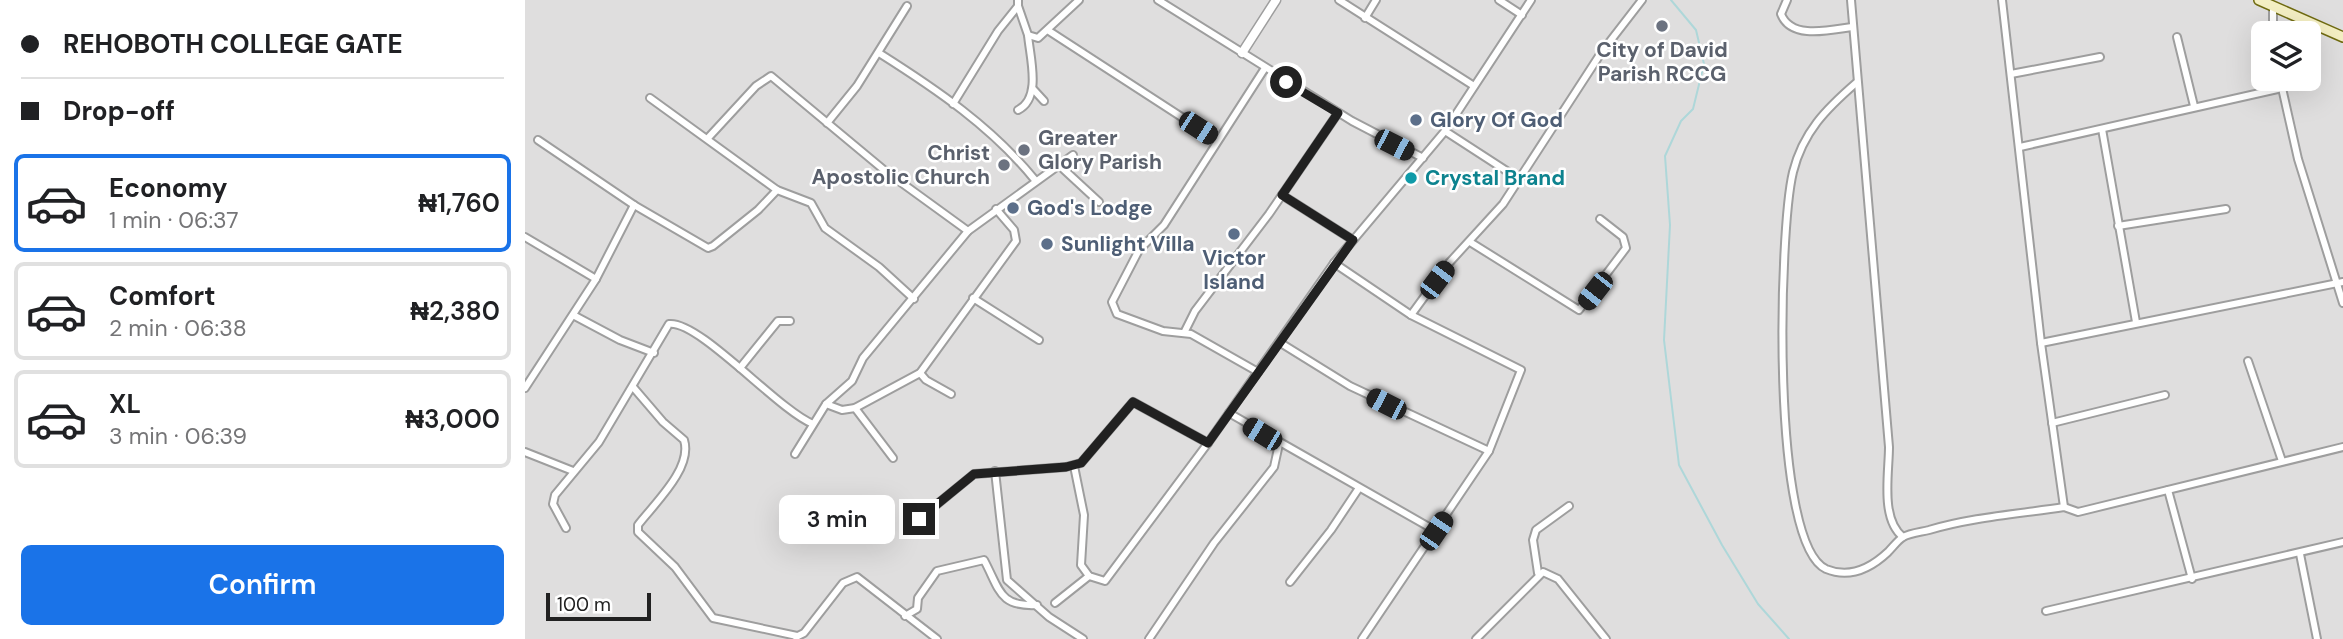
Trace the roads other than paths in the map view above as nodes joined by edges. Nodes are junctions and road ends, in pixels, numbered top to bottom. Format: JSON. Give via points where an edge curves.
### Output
{"nodes":[{"id":1,"x":1079,"y":0,"type":"edge"},
{"id":2,"x":1158,"y":0,"type":"edge"},
{"id":3,"x":1276,"y":0,"type":"edge"},
{"id":4,"x":1339,"y":0,"type":"edge"},
{"id":5,"x":1376,"y":0,"type":"edge"},
{"id":6,"x":1500,"y":0,"type":"edge"},
{"id":7,"x":1531,"y":0,"type":"edge"},
{"id":8,"x":1642,"y":0,"type":"edge"},
{"id":9,"x":1787,"y":0,"type":"edge"},
{"id":10,"x":1851,"y":0,"type":"edge"},
{"id":11,"x":2002,"y":0,"type":"edge"},
{"id":12,"x":2259,"y":0,"type":"edge"},
{"id":13,"x":1018,"y":3,"type":"edge"},
{"id":14,"x":1169,"y":3,"type":"edge"},
{"id":15,"x":907,"y":6,"type":"dead end"},
{"id":16,"x":2273,"y":6,"type":"junction"},
{"id":17,"x":1522,"y":15,"type":"junction"},
{"id":18,"x":1365,"y":18,"type":"junction"},
{"id":19,"x":2273,"y":21,"type":"edge"},
{"id":20,"x":1852,"y":27,"type":"junction"},
{"id":21,"x":1049,"y":31,"type":"junction"},
{"id":22,"x":1028,"y":35,"type":"junction"},
{"id":23,"x":2177,"y":37,"type":"dead end"},
{"id":24,"x":2343,"y":37,"type":"edge"},
{"id":25,"x":1242,"y":53,"type":"junction"},
{"id":26,"x":879,"y":54,"type":"junction"},
{"id":27,"x":2100,"y":57,"type":"dead end"},
{"id":28,"x":1265,"y":68,"type":"junction"},
{"id":29,"x":2011,"y":74,"type":"junction"},
{"id":30,"x":1856,"y":83,"type":"junction"},
{"id":31,"x":1474,"y":86,"type":"junction"},
{"id":32,"x":1034,"y":89,"type":"junction"},
{"id":33,"x":2267,"y":91,"type":"edge"},
{"id":34,"x":2283,"y":91,"type":"edge"},
{"id":35,"x":650,"y":97,"type":"dead end"},
{"id":36,"x":1044,"y":101,"type":"dead end"},
{"id":37,"x":953,"y":104,"type":"junction"},
{"id":38,"x":2193,"y":106,"type":"junction"},
{"id":39,"x":1018,"y":110,"type":"dead end"},
{"id":40,"x":1338,"y":113,"type":"junction"},
{"id":41,"x":827,"y":123,"type":"junction"},
{"id":42,"x":2102,"y":129,"type":"junction"},
{"id":43,"x":1444,"y":131,"type":"junction"},
{"id":44,"x":708,"y":138,"type":"junction"},
{"id":45,"x":1217,"y":140,"type":"junction"},
{"id":46,"x":538,"y":141,"type":"dead end"},
{"id":47,"x":2020,"y":147,"type":"junction"},
{"id":48,"x":1073,"y":155,"type":"dead end"},
{"id":49,"x":1423,"y":158,"type":"junction"},
{"id":50,"x":1059,"y":165,"type":"junction"},
{"id":51,"x":1519,"y":179,"type":"junction"},
{"id":52,"x":1035,"y":180,"type":"junction"},
{"id":53,"x":777,"y":190,"type":"junction"},
{"id":54,"x":1282,"y":195,"type":"junction"},
{"id":55,"x":1099,"y":202,"type":"dead end"},
{"id":56,"x":634,"y":205,"type":"junction"},
{"id":57,"x":996,"y":209,"type":"junction"},
{"id":58,"x":2226,"y":209,"type":"dead end"},
{"id":59,"x":1600,"y":219,"type":"dead end"},
{"id":60,"x":2118,"y":226,"type":"junction"},
{"id":61,"x":968,"y":231,"type":"junction"},
{"id":62,"x":525,"y":237,"type":"edge"},
{"id":63,"x":1353,"y":240,"type":"junction"},
{"id":64,"x":1470,"y":242,"type":"junction"},
{"id":65,"x":1334,"y":263,"type":"junction"},
{"id":66,"x":596,"y":279,"type":"junction"},
{"id":67,"x":2339,"y":282,"type":"edge"},
{"id":68,"x":973,"y":298,"type":"junction"},
{"id":69,"x":914,"y":299,"type":"junction"},
{"id":70,"x":2343,"y":303,"type":"edge"},
{"id":71,"x":573,"y":315,"type":"junction"},
{"id":72,"x":1411,"y":315,"type":"junction"},
{"id":73,"x":790,"y":321,"type":"dead end"},
{"id":74,"x":2136,"y":322,"type":"junction"},
{"id":75,"x":1185,"y":331,"type":"junction"},
{"id":76,"x":1039,"y":340,"type":"dead end"},
{"id":77,"x":1279,"y":341,"type":"junction"},
{"id":78,"x":2041,"y":343,"type":"junction"},
{"id":79,"x":654,"y":353,"type":"junction"},
{"id":80,"x":2248,"y":361,"type":"dead end"},
{"id":81,"x":740,"y":369,"type":"junction"},
{"id":82,"x":1258,"y":372,"type":"junction"},
{"id":83,"x":920,"y":373,"type":"junction"},
{"id":84,"x":633,"y":387,"type":"junction"},
{"id":85,"x":525,"y":388,"type":"edge"},
{"id":86,"x":951,"y":394,"type":"dead end"},
{"id":87,"x":2165,"y":396,"type":"dead end"},
{"id":88,"x":826,"y":404,"type":"junction"},
{"id":89,"x":855,"y":408,"type":"junction"},
{"id":90,"x":1229,"y":413,"type":"junction"},
{"id":91,"x":2052,"y":422,"type":"junction"},
{"id":92,"x":813,"y":425,"type":"junction"},
{"id":93,"x":1208,"y":443,"type":"junction"},
{"id":94,"x":1279,"y":444,"type":"junction"},
{"id":95,"x":2343,"y":447,"type":"edge"},
{"id":96,"x":525,"y":452,"type":"edge"},
{"id":97,"x":1489,"y":452,"type":"junction"},
{"id":98,"x":795,"y":454,"type":"dead end"},
{"id":99,"x":893,"y":458,"type":"dead end"},
{"id":100,"x":2282,"y":461,"type":"junction"},
{"id":101,"x":1074,"y":466,"type":"junction"},
{"id":102,"x":573,"y":471,"type":"junction"},
{"id":103,"x":995,"y":471,"type":"junction"},
{"id":104,"x":1359,"y":488,"type":"junction"},
{"id":105,"x":2168,"y":491,"type":"junction"},
{"id":106,"x":1569,"y":506,"type":"dead end"},
{"id":107,"x":2064,"y":507,"type":"junction"},
{"id":108,"x":919,"y":519,"type":"dead end"},
{"id":109,"x":566,"y":528,"type":"dead end"},
{"id":110,"x":1436,"y":531,"type":"junction"},
{"id":111,"x":1903,"y":537,"type":"junction"},
{"id":112,"x":2343,"y":542,"type":"edge"},
{"id":113,"x":2299,"y":554,"type":"junction"},
{"id":114,"x":1538,"y":573,"type":"junction"},
{"id":115,"x":1089,"y":576,"type":"junction"},
{"id":116,"x":2192,"y":579,"type":"junction"},
{"id":117,"x":1290,"y":582,"type":"dead end"},
{"id":118,"x":1055,"y":604,"type":"dead end"},
{"id":119,"x":1037,"y":605,"type":"junction"},
{"id":120,"x":2046,"y":611,"type":"dead end"},
{"id":121,"x":905,"y":616,"type":"junction"},
{"id":122,"x":795,"y":637,"type":"edge"},
{"id":123,"x":1478,"y":638,"type":"edge"},
{"id":124,"x":937,"y":639,"type":"edge"},
{"id":125,"x":1083,"y":639,"type":"edge"},
{"id":126,"x":1149,"y":639,"type":"edge"},
{"id":127,"x":1362,"y":639,"type":"edge"},
{"id":128,"x":1606,"y":639,"type":"edge"},
{"id":129,"x":2317,"y":639,"type":"edge"}],
"edges":[{"from":1,"to":21,"type":"street"},
{"from":2,"to":14,"type":"street"},
{"from":3,"to":25,"type":"street"},
{"from":4,"to":18,"type":"street"},
{"from":5,"to":18,"type":"street"},
{"from":6,"to":17,"type":"street"},
{"from":7,"to":17,"type":"street"},
{"from":8,"to":51,"type":"street","via":[[1601,53]]},
{"from":9,"to":20,"type":"street","via":[[1781,13],[1794,28],[1824,31]]},
{"from":10,"to":20,"type":"street"},
{"from":11,"to":29,"type":"street"},
{"from":12,"to":16,"type":"main road"},
{"from":13,"to":22,"type":"street"},
{"from":13,"to":37,"type":"street"},
{"from":14,"to":25,"type":"street"},
{"from":15,"to":26,"type":"street"},
{"from":16,"to":19,"type":"street"},
{"from":16,"to":24,"type":"main road"},
{"from":17,"to":31,"type":"street"},
{"from":18,"to":31,"type":"street"},
{"from":20,"to":30,"type":"street"},
{"from":21,"to":22,"type":"street","via":[[1038,38]]},
{"from":21,"to":45,"type":"street"},
{"from":22,"to":32,"type":"street"},
{"from":23,"to":38,"type":"street"},
{"from":25,"to":28,"type":"street"},
{"from":26,"to":37,"type":"street"},
{"from":26,"to":41,"type":"street"},
{"from":27,"to":29,"type":"street"},
{"from":28,"to":40,"type":"street"},
{"from":28,"to":45,"type":"street"},
{"from":29,"to":47,"type":"street"},
{"from":30,"to":111,"type":"street","via":[[1889,447],[1889,513]]},
{"from":30,"to":111,"type":"street","via":[[1809,132],[1790,191],[1782,312],[1789,454],[1802,533],[1817,563],[1852,573],[1878,560]]},
{"from":31,"to":43,"type":"street"},
{"from":32,"to":36,"type":"street"},
{"from":32,"to":39,"type":"street","via":[[1030,101]]},
{"from":33,"to":38,"type":"street"},
{"from":34,"to":67,"type":"street","via":[[2298,159]]},
{"from":35,"to":44,"type":"street"},
{"from":37,"to":52,"type":"street","via":[[985,127]]},
{"from":38,"to":42,"type":"street"},
{"from":40,"to":49,"type":"street"},
{"from":40,"to":54,"type":"street"},
{"from":41,"to":44,"type":"street","via":[[768,76]]},
{"from":41,"to":61,"type":"street"},
{"from":42,"to":47,"type":"street"},
{"from":42,"to":60,"type":"street"},
{"from":43,"to":49,"type":"street"},
{"from":43,"to":51,"type":"street"},
{"from":44,"to":53,"type":"street"},
{"from":45,"to":75,"type":"street","via":[[1164,225],[1139,250],[1112,302],[1117,314],[1146,327]]},
{"from":46,"to":56,"type":"street"},
{"from":47,"to":78,"type":"street"},
{"from":48,"to":50,"type":"street"},
{"from":49,"to":63,"type":"street"},
{"from":50,"to":52,"type":"street"},
{"from":50,"to":55,"type":"street"},
{"from":51,"to":64,"type":"street"},
{"from":52,"to":57,"type":"street"},
{"from":53,"to":56,"type":"street","via":[[711,247]]},
{"from":53,"to":69,"type":"street","via":[[811,203],[825,228]]},
{"from":54,"to":63,"type":"street"},
{"from":54,"to":75,"type":"street"},
{"from":56,"to":66,"type":"street"},
{"from":57,"to":61,"type":"street"},
{"from":57,"to":68,"type":"street","via":[[1014,230],[1016,241]]},
{"from":58,"to":60,"type":"street"},
{"from":59,"to":64,"type":"street","via":[[1623,237],[1626,248],[1579,310]]},
{"from":60,"to":74,"type":"street"},
{"from":61,"to":69,"type":"street"},
{"from":62,"to":66,"type":"street"},
{"from":63,"to":65,"type":"street"},
{"from":64,"to":72,"type":"street"},
{"from":65,"to":72,"type":"street"},
{"from":65,"to":77,"type":"street"},
{"from":66,"to":71,"type":"street"},
{"from":67,"to":70,"type":"street"},
{"from":67,"to":74,"type":"street"},
{"from":68,"to":76,"type":"street"},
{"from":68,"to":83,"type":"street"},
{"from":69,"to":88,"type":"street","via":[[863,358],[852,381]]},
{"from":71,"to":79,"type":"street"},
{"from":71,"to":85,"type":"street"},
{"from":72,"to":97,"type":"street","via":[[1521,370]]},
{"from":73,"to":81,"type":"street","via":[[778,321]]},
{"from":74,"to":78,"type":"street"},
{"from":75,"to":82,"type":"street"},
{"from":77,"to":82,"type":"street"},
{"from":77,"to":97,"type":"street","via":[[1350,386]]},
{"from":78,"to":91,"type":"street"},
{"from":79,"to":81,"type":"street","via":[[673,323]]},
{"from":79,"to":84,"type":"street"},
{"from":80,"to":100,"type":"street"},
{"from":81,"to":92,"type":"street","via":[[794,416]]},
{"from":82,"to":90,"type":"street"},
{"from":83,"to":86,"type":"street"},
{"from":83,"to":89,"type":"street"},
{"from":84,"to":102,"type":"street","via":[[599,442]]},
{"from":84,"to":122,"type":"street","via":[[684,440],[687,453],[660,500],[638,525],[638,533],[675,567],[713,618]]},
{"from":87,"to":91,"type":"street"},
{"from":88,"to":89,"type":"street","via":[[842,410]]},
{"from":88,"to":92,"type":"street"},
{"from":89,"to":99,"type":"street"},
{"from":90,"to":93,"type":"street"},
{"from":90,"to":94,"type":"street"},
{"from":91,"to":107,"type":"street"},
{"from":92,"to":98,"type":"street"},
{"from":93,"to":101,"type":"street","via":[[1133,402],[1086,460]]},
{"from":93,"to":115,"type":"street","via":[[1108,579]]},
{"from":94,"to":104,"type":"street"},
{"from":94,"to":126,"type":"street","via":[[1274,467]]},
{"from":95,"to":100,"type":"street"},
{"from":96,"to":102,"type":"street"},
{"from":97,"to":110,"type":"street"},
{"from":100,"to":105,"type":"street"},
{"from":101,"to":103,"type":"street"},
{"from":101,"to":115,"type":"street","via":[[1084,515],[1081,565]]},
{"from":102,"to":109,"type":"street","via":[[553,500]]},
{"from":103,"to":108,"type":"street","via":[[982,471],[965,480]]},
{"from":103,"to":119,"type":"street","via":[[1005,576]]},
{"from":104,"to":110,"type":"street"},
{"from":104,"to":117,"type":"street"},
{"from":105,"to":107,"type":"street","via":[[2078,512]]},
{"from":105,"to":116,"type":"street"},
{"from":106,"to":114,"type":"street","via":[[1535,530]]},
{"from":107,"to":111,"type":"street","via":[[1973,519]]},
{"from":110,"to":127,"type":"street"},
{"from":112,"to":113,"type":"street"},
{"from":113,"to":116,"type":"street"},
{"from":113,"to":129,"type":"street"},
{"from":114,"to":123,"type":"street"},
{"from":114,"to":128,"type":"street","via":[[1547,572],[1558,579]]},
{"from":115,"to":118,"type":"street"},
{"from":116,"to":120,"type":"street"},
{"from":119,"to":121,"type":"street","via":[[1007,602],[983,559],[937,571],[918,598],[918,609]]},
{"from":119,"to":125,"type":"street"},
{"from":121,"to":122,"type":"street","via":[[853,578],[843,583],[804,633]]},
{"from":121,"to":124,"type":"street"}]}
